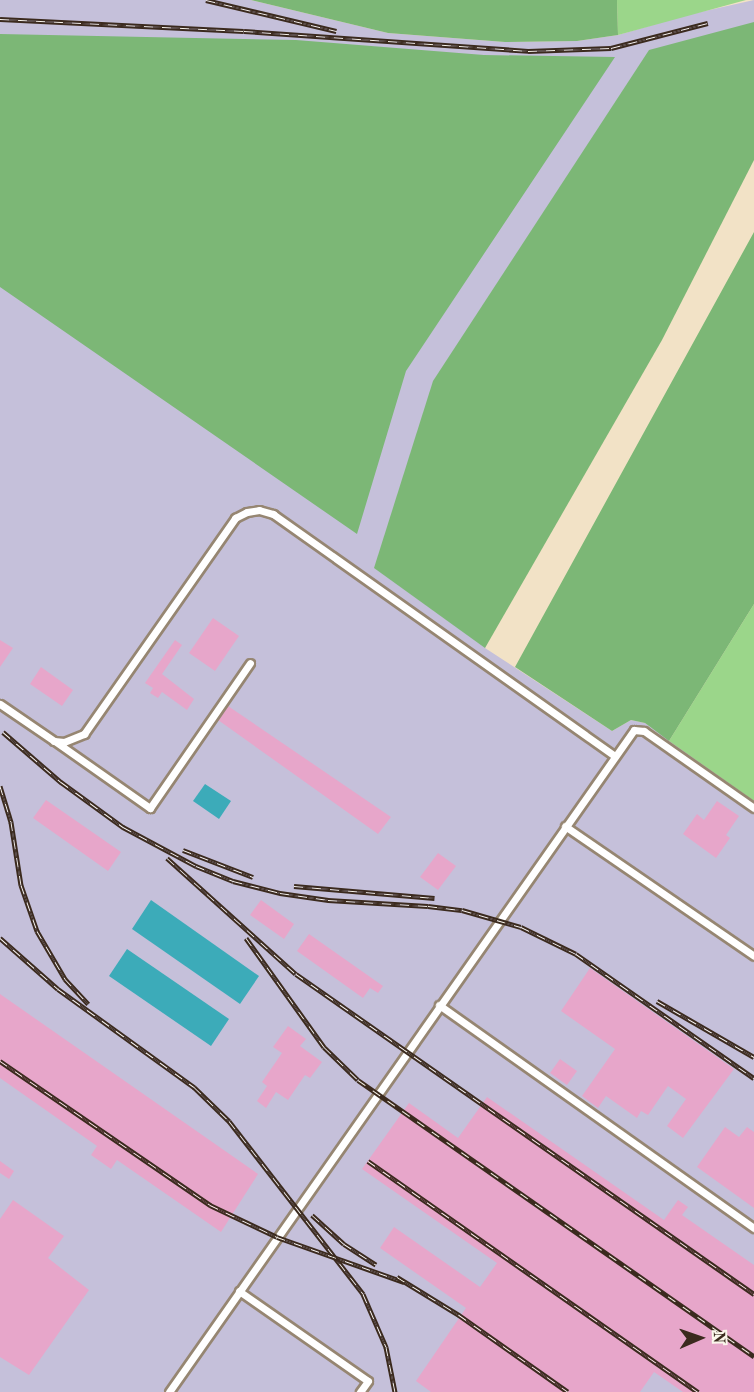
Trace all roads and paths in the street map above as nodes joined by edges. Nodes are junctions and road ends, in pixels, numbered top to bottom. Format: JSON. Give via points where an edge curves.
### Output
{"nodes":[{"id":1,"x":250,"y":663,"type":"dead end"},
{"id":2,"x":0,"y":704,"type":"edge"},
{"id":3,"x":54,"y":741,"type":"junction"},
{"id":4,"x":615,"y":756,"type":"junction"},
{"id":5,"x":754,"y":808,"type":"edge"},
{"id":6,"x":565,"y":826,"type":"junction"},
{"id":7,"x":754,"y":957,"type":"edge"},
{"id":8,"x":439,"y":1005,"type":"junction"},
{"id":9,"x":754,"y":1228,"type":"edge"},
{"id":10,"x":239,"y":1291,"type":"junction"},
{"id":11,"x":169,"y":1392,"type":"edge"},
{"id":12,"x":360,"y":1392,"type":"edge"}],
"edges":[{"from":1,"to":3,"type":"lane","via":[[150,808]]},
{"from":2,"to":3,"type":"lane"},
{"from":3,"to":4,"type":"lane","via":[[64,742],[84,734],[235,518],[260,510],[273,514]]},
{"from":4,"to":5,"type":"lane","via":[[634,730],[644,731]]},
{"from":4,"to":6,"type":"lane"},
{"from":6,"to":7,"type":"lane"},
{"from":6,"to":8,"type":"lane"},
{"from":8,"to":9,"type":"lane"},
{"from":8,"to":10,"type":"lane"},
{"from":10,"to":11,"type":"lane"},
{"from":10,"to":12,"type":"lane","via":[[368,1381]]}]}
